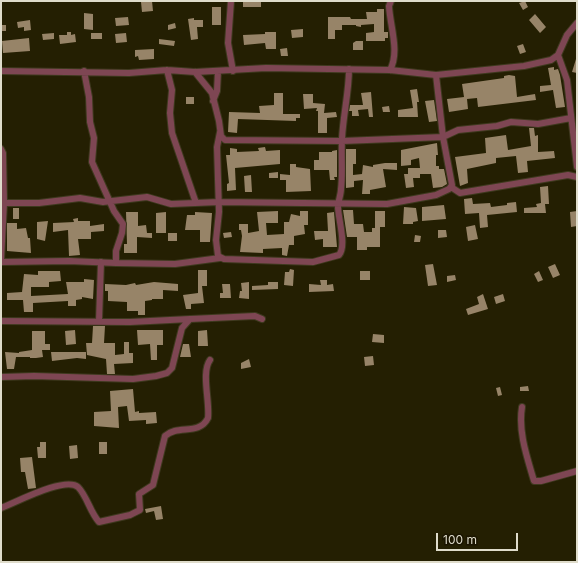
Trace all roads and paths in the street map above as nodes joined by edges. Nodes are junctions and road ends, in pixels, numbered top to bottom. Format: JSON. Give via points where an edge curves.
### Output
{"nodes":[{"id":1,"x":231,"y":1,"type":"edge"},
{"id":2,"x":391,"y":1,"type":"edge"},
{"id":3,"x":577,"y":23,"type":"edge"},
{"id":4,"x":558,"y":55,"type":"junction"},
{"id":5,"x":348,"y":69,"type":"junction"},
{"id":6,"x":167,"y":70,"type":"junction"},
{"id":7,"x":390,"y":70,"type":"junction"},
{"id":8,"x":1,"y":71,"type":"edge"},
{"id":9,"x":84,"y":71,"type":"junction"},
{"id":10,"x":218,"y":71,"type":"junction"},
{"id":11,"x":232,"y":71,"type":"junction"},
{"id":12,"x":195,"y":72,"type":"junction"},
{"id":13,"x":436,"y":75,"type":"junction"},
{"id":14,"x":214,"y":101,"type":"junction"},
{"id":15,"x":571,"y":118,"type":"junction"},
{"id":16,"x":220,"y":132,"type":"junction"},
{"id":17,"x":443,"y":136,"type":"junction"},
{"id":18,"x":342,"y":141,"type":"junction"},
{"id":19,"x":1,"y":149,"type":"edge"},
{"id":20,"x":577,"y":167,"type":"edge"},
{"id":21,"x":577,"y":177,"type":"edge"},
{"id":22,"x":451,"y":187,"type":"junction"},
{"id":23,"x":110,"y":201,"type":"junction"},
{"id":24,"x":219,"y":202,"type":"junction"},
{"id":25,"x":338,"y":202,"type":"junction"},
{"id":26,"x":4,"y":203,"type":"junction"},
{"id":27,"x":196,"y":203,"type":"junction"},
{"id":28,"x":220,"y":258,"type":"junction"},
{"id":29,"x":1,"y":261,"type":"edge"},
{"id":30,"x":101,"y":262,"type":"junction"},
{"id":31,"x":116,"y":263,"type":"junction"},
{"id":32,"x":262,"y":319,"type":"dead end"},
{"id":33,"x":190,"y":320,"type":"junction"},
{"id":34,"x":1,"y":321,"type":"edge"},
{"id":35,"x":99,"y":321,"type":"junction"},
{"id":36,"x":210,"y":360,"type":"dead end"},
{"id":37,"x":1,"y":377,"type":"edge"},
{"id":38,"x":522,"y":406,"type":"dead end"},
{"id":39,"x":577,"y":471,"type":"edge"},
{"id":40,"x":1,"y":508,"type":"edge"}],
"edges":[{"from":1,"to":11,"type":"street","via":[[228,43]]},
{"from":2,"to":7,"type":"street","via":[[389,6],[394,51]]},
{"from":3,"to":4,"type":"street","via":[[566,35]]},
{"from":4,"to":13,"type":"street","via":[[541,64]]},
{"from":4,"to":15,"type":"street","via":[[566,73]]},
{"from":5,"to":7,"type":"street"},
{"from":5,"to":11,"type":"street","via":[[255,68]]},
{"from":5,"to":18,"type":"street","via":[[349,85]]},
{"from":6,"to":9,"type":"street","via":[[129,73]]},
{"from":6,"to":12,"type":"street"},
{"from":6,"to":27,"type":"street","via":[[172,90],[172,133]]},
{"from":7,"to":13,"type":"street"},
{"from":8,"to":9,"type":"street"},
{"from":9,"to":23,"type":"street","via":[[94,138],[92,162]]},
{"from":10,"to":11,"type":"street"},
{"from":10,"to":12,"type":"street"},
{"from":10,"to":14,"type":"street"},
{"from":12,"to":14,"type":"street","via":[[209,89]]},
{"from":13,"to":17,"type":"street"},
{"from":14,"to":16,"type":"street","via":[[220,121]]},
{"from":15,"to":17,"type":"street","via":[[538,124],[511,122],[458,130]]},
{"from":15,"to":20,"type":"street"},
{"from":16,"to":18,"type":"street","via":[[220,136],[225,140]]},
{"from":16,"to":24,"type":"street","via":[[217,148]]},
{"from":17,"to":18,"type":"street"},
{"from":17,"to":22,"type":"street"},
{"from":18,"to":25,"type":"street","via":[[342,188]]},
{"from":19,"to":26,"type":"street"},
{"from":21,"to":22,"type":"street","via":[[568,176],[460,192]]},
{"from":22,"to":25,"type":"street","via":[[436,195],[387,204]]},
{"from":23,"to":26,"type":"street","via":[[96,202],[80,198],[39,203]]},
{"from":23,"to":27,"type":"street","via":[[147,197],[171,204]]},
{"from":23,"to":31,"type":"street","via":[[123,224],[116,251]]},
{"from":24,"to":25,"type":"street"},
{"from":24,"to":27,"type":"street"},
{"from":24,"to":28,"type":"street","via":[[216,252]]},
{"from":25,"to":28,"type":"street","via":[[342,231],[340,255],[313,262]]},
{"from":26,"to":29,"type":"street"},
{"from":28,"to":31,"type":"street","via":[[175,264]]},
{"from":29,"to":30,"type":"street"},
{"from":30,"to":31,"type":"street"},
{"from":30,"to":35,"type":"street"},
{"from":32,"to":33,"type":"street","via":[[254,316]]},
{"from":33,"to":35,"type":"street"},
{"from":33,"to":37,"type":"street","via":[[182,328],[175,362],[167,373],[133,379]]},
{"from":34,"to":35,"type":"street"},
{"from":36,"to":40,"type":"street","via":[[206,369],[208,418],[205,424],[198,428],[177,430],[165,436],[153,485],[139,494],[140,510],[99,522],[78,488],[70,484],[50,488]]},
{"from":38,"to":39,"type":"street","via":[[522,436],[534,481]]}]}
